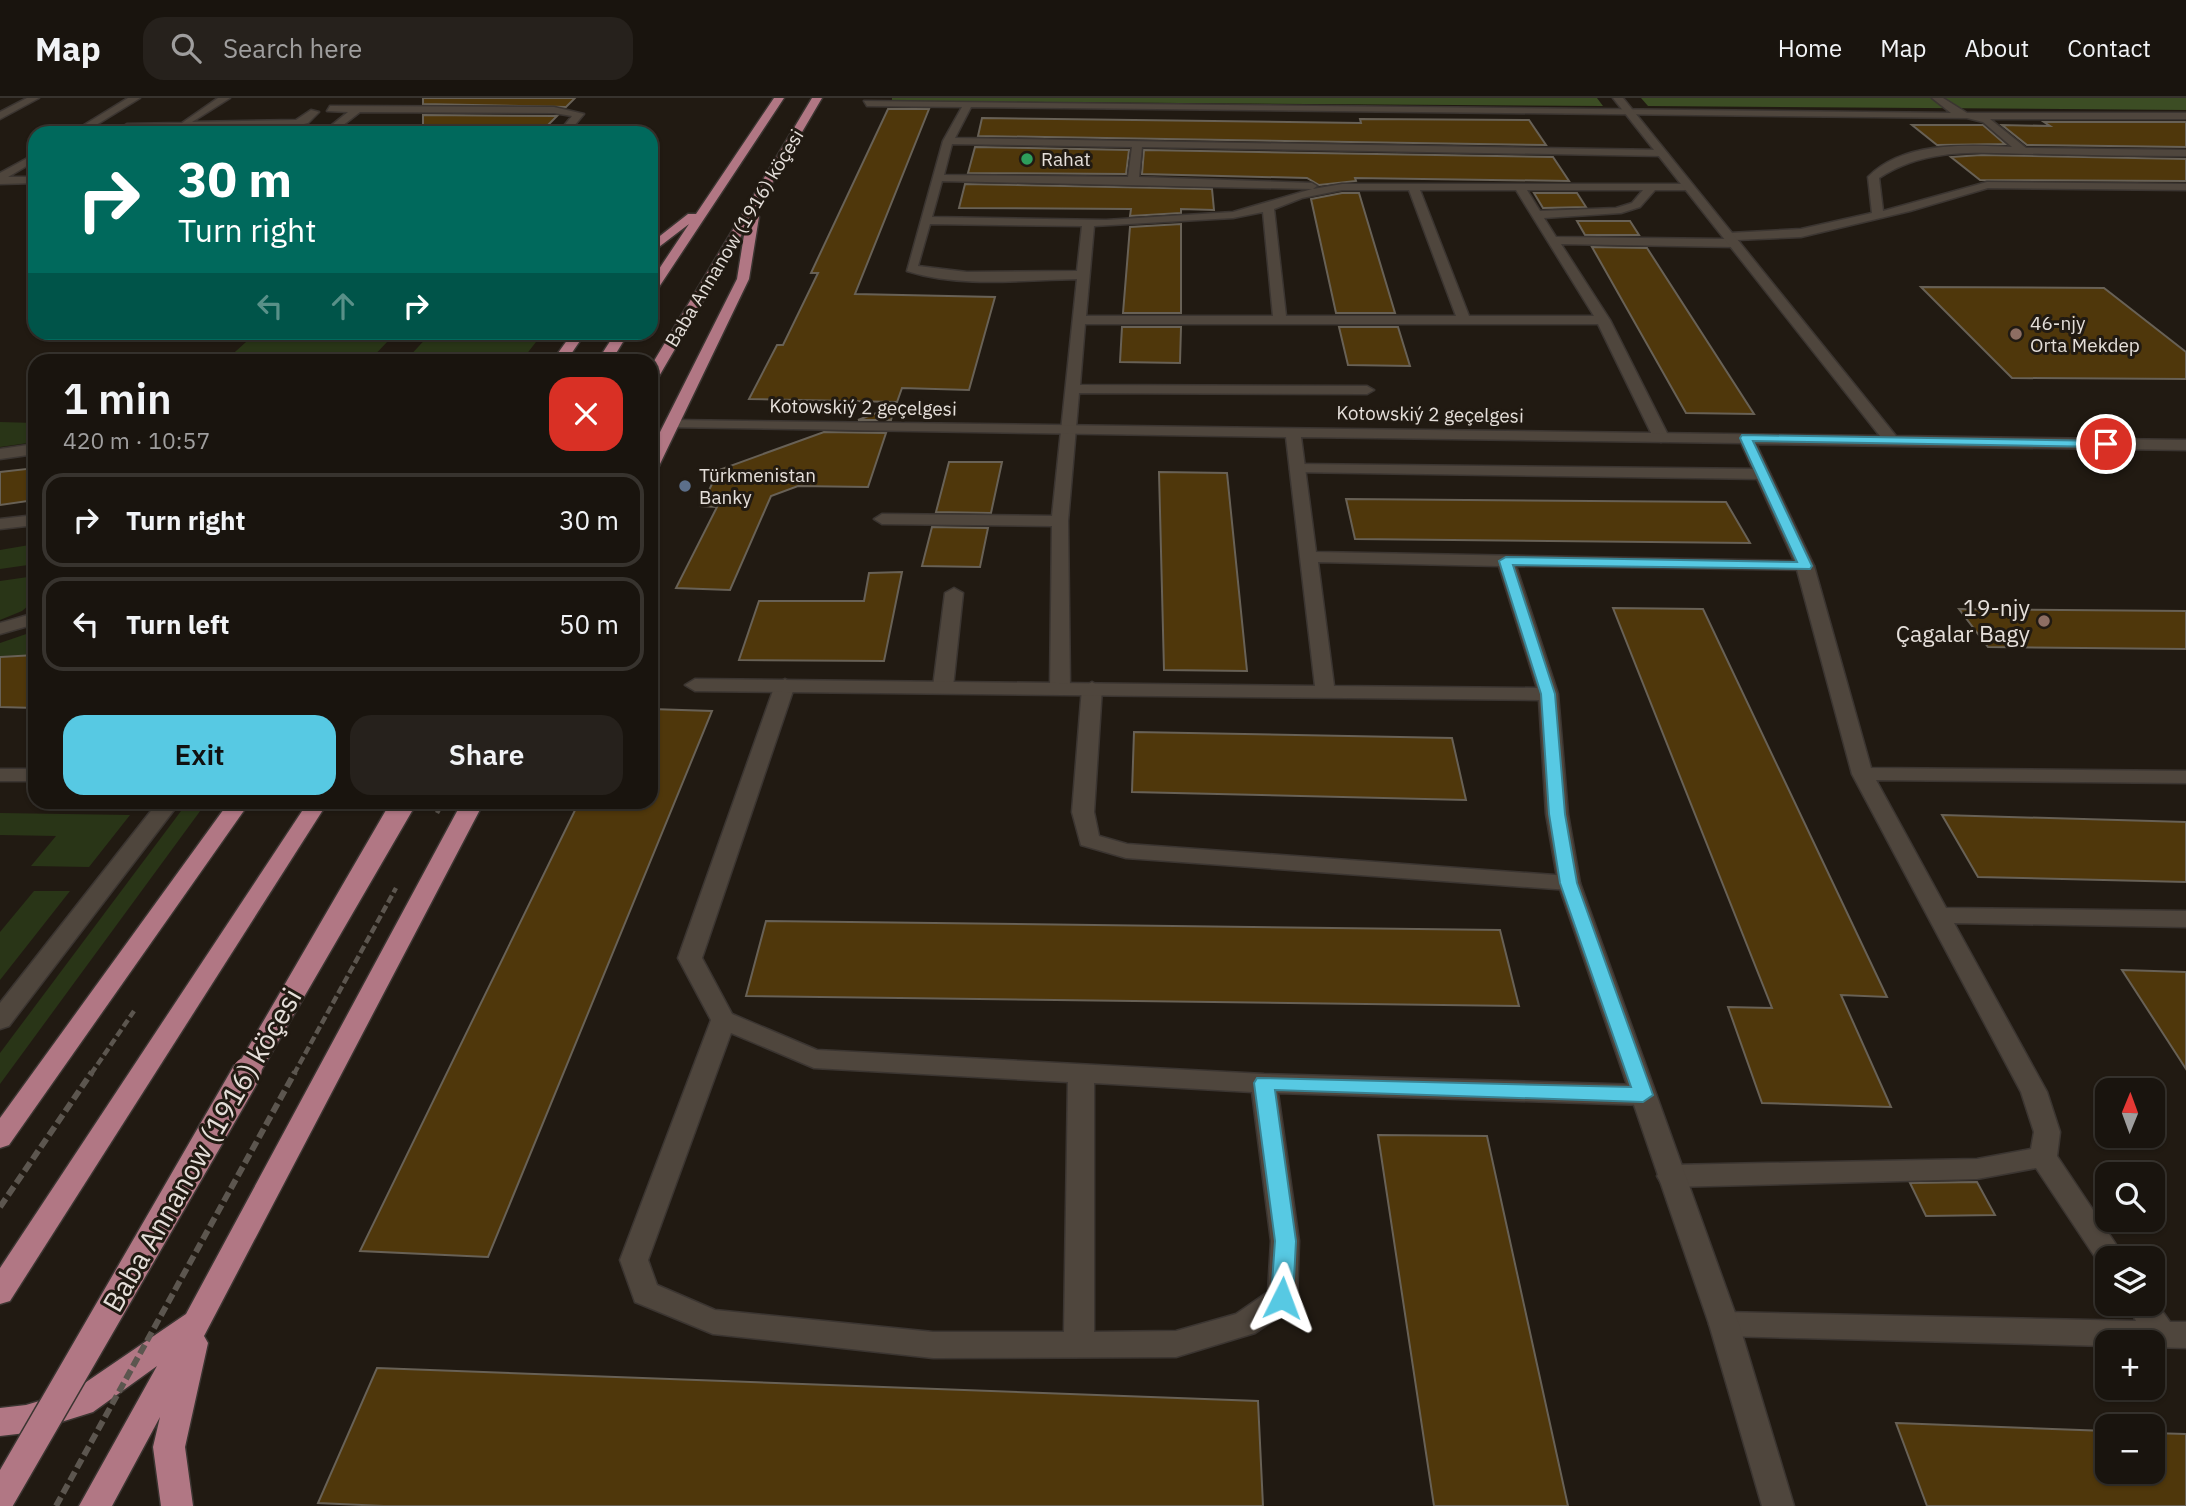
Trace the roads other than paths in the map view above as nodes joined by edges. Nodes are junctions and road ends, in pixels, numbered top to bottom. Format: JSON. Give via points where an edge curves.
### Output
{"nodes":[{"id":1,"x":34,"y":98,"type":"edge"},
{"id":2,"x":135,"y":98,"type":"edge"},
{"id":3,"x":225,"y":98,"type":"edge"},
{"id":4,"x":779,"y":98,"type":"edge"},
{"id":5,"x":817,"y":98,"type":"edge"},
{"id":6,"x":1618,"y":98,"type":"edge"},
{"id":7,"x":1937,"y":98,"type":"edge"},
{"id":8,"x":867,"y":103,"type":"dead end"},
{"id":9,"x":357,"y":104,"type":"edge"},
{"id":10,"x":968,"y":104,"type":"junction"},
{"id":11,"x":1628,"y":111,"type":"junction"},
{"id":12,"x":149,"y":112,"type":"dead end"},
{"id":13,"x":203,"y":112,"type":"junction"},
{"id":14,"x":231,"y":112,"type":"dead end"},
{"id":15,"x":245,"y":112,"type":"dead end"},
{"id":16,"x":314,"y":112,"type":"junction"},
{"id":17,"x":1960,"y":114,"type":"junction"},
{"id":18,"x":0,"y":116,"type":"edge"},
{"id":19,"x":2186,"y":116,"type":"edge"},
{"id":20,"x":184,"y":123,"type":"junction"},
{"id":21,"x":88,"y":126,"type":"edge"},
{"id":22,"x":128,"y":126,"type":"edge"},
{"id":23,"x":157,"y":126,"type":"edge"},
{"id":24,"x":179,"y":126,"type":"edge"},
{"id":25,"x":334,"y":126,"type":"edge"},
{"id":26,"x":569,"y":126,"type":"edge"},
{"id":27,"x":948,"y":141,"type":"junction"},
{"id":28,"x":1137,"y":145,"type":"junction"},
{"id":29,"x":2023,"y":150,"type":"junction"},
{"id":30,"x":1662,"y":153,"type":"junction"},
{"id":31,"x":2186,"y":153,"type":"edge"},
{"id":32,"x":28,"y":161,"type":"edge"},
{"id":33,"x":937,"y":178,"type":"junction"},
{"id":34,"x":0,"y":179,"type":"edge"},
{"id":35,"x":28,"y":180,"type":"edge"},
{"id":36,"x":1133,"y":180,"type":"junction"},
{"id":37,"x":1342,"y":187,"type":"junction"},
{"id":38,"x":1413,"y":187,"type":"junction"},
{"id":39,"x":1519,"y":187,"type":"junction"},
{"id":40,"x":1652,"y":187,"type":"junction"},
{"id":41,"x":1689,"y":187,"type":"junction"},
{"id":42,"x":2186,"y":187,"type":"edge"},
{"id":43,"x":708,"y":204,"type":"junction"},
{"id":44,"x":755,"y":204,"type":"junction"},
{"id":45,"x":1268,"y":207,"type":"junction"},
{"id":46,"x":1537,"y":215,"type":"junction"},
{"id":47,"x":1878,"y":215,"type":"junction"},
{"id":48,"x":927,"y":220,"type":"junction"},
{"id":49,"x":1088,"y":223,"type":"junction"},
{"id":50,"x":1552,"y":240,"type":"junction"},
{"id":51,"x":1732,"y":240,"type":"junction"},
{"id":52,"x":658,"y":244,"type":"edge"},
{"id":53,"x":1083,"y":275,"type":"junction"},
{"id":54,"x":658,"y":279,"type":"edge"},
{"id":55,"x":1079,"y":320,"type":"junction"},
{"id":56,"x":1464,"y":320,"type":"junction"},
{"id":57,"x":1603,"y":320,"type":"junction"},
{"id":58,"x":1280,"y":321,"type":"junction"},
{"id":59,"x":658,"y":366,"type":"edge"},
{"id":60,"x":1073,"y":390,"type":"junction"},
{"id":61,"x":1367,"y":390,"type":"dead end"},
{"id":62,"x":673,"y":425,"type":"junction"},
{"id":63,"x":1070,"y":429,"type":"junction"},
{"id":64,"x":1293,"y":432,"type":"junction"},
{"id":65,"x":1661,"y":437,"type":"junction"},
{"id":66,"x":1746,"y":438,"type":"junction"},
{"id":67,"x":1891,"y":440,"type":"junction"},
{"id":68,"x":2186,"y":445,"type":"edge"},
{"id":69,"x":28,"y":450,"type":"edge"},
{"id":70,"x":0,"y":453,"type":"edge"},
{"id":71,"x":658,"y":453,"type":"edge"},
{"id":72,"x":1298,"y":469,"type":"junction"},
{"id":73,"x":1762,"y":474,"type":"junction"},
{"id":74,"x":882,"y":519,"type":"dead end"},
{"id":75,"x":28,"y":521,"type":"edge"},
{"id":76,"x":1060,"y":521,"type":"junction"},
{"id":77,"x":0,"y":524,"type":"edge"},
{"id":78,"x":1309,"y":558,"type":"junction"},
{"id":79,"x":1506,"y":561,"type":"junction"},
{"id":80,"x":1805,"y":566,"type":"junction"},
{"id":81,"x":954,"y":593,"type":"dead end"},
{"id":82,"x":28,"y":620,"type":"edge"},
{"id":83,"x":0,"y":629,"type":"edge"},
{"id":84,"x":695,"y":685,"type":"dead end"},
{"id":85,"x":785,"y":685,"type":"junction"},
{"id":86,"x":943,"y":687,"type":"junction"},
{"id":87,"x":1060,"y":688,"type":"junction"},
{"id":88,"x":1092,"y":688,"type":"junction"},
{"id":89,"x":1325,"y":689,"type":"junction"},
{"id":90,"x":1548,"y":694,"type":"junction"},
{"id":91,"x":1862,"y":774,"type":"junction"},
{"id":92,"x":0,"y":775,"type":"edge"},
{"id":93,"x":28,"y":775,"type":"edge"},
{"id":94,"x":2186,"y":777,"type":"edge"},
{"id":95,"x":164,"y":809,"type":"edge"},
{"id":96,"x":234,"y":809,"type":"edge"},
{"id":97,"x":313,"y":809,"type":"edge"},
{"id":98,"x":400,"y":809,"type":"edge"},
{"id":99,"x":469,"y":809,"type":"edge"},
{"id":100,"x":1569,"y":883,"type":"junction"},
{"id":101,"x":1938,"y":915,"type":"junction"},
{"id":102,"x":2186,"y":919,"type":"edge"},
{"id":103,"x":0,"y":1020,"type":"edge"},
{"id":104,"x":723,"y":1020,"type":"junction"},
{"id":105,"x":1081,"y":1073,"type":"junction"},
{"id":106,"x":1264,"y":1083,"type":"junction"},
{"id":107,"x":1643,"y":1095,"type":"junction"},
{"id":108,"x":0,"y":1138,"type":"edge"},
{"id":109,"x":2043,"y":1157,"type":"junction"},
{"id":110,"x":1671,"y":1176,"type":"junction"},
{"id":111,"x":2102,"y":1246,"type":"edge"},
{"id":112,"x":0,"y":1292,"type":"edge"},
{"id":113,"x":2154,"y":1316,"type":"edge"},
{"id":114,"x":198,"y":1320,"type":"junction"},
{"id":115,"x":1724,"y":1324,"type":"junction"},
{"id":116,"x":2174,"y":1335,"type":"edge"},
{"id":117,"x":1079,"y":1345,"type":"junction"},
{"id":118,"x":0,"y":1422,"type":"edge"},
{"id":119,"x":0,"y":1499,"type":"edge"},
{"id":120,"x":95,"y":1506,"type":"edge"},
{"id":121,"x":177,"y":1506,"type":"edge"},
{"id":122,"x":1779,"y":1506,"type":"edge"}],
"edges":[{"from":1,"to":18,"type":"street"},
{"from":2,"to":21,"type":"street"},
{"from":3,"to":13,"type":"street"},
{"from":4,"to":43,"type":"main road","name":"Baba Annanow (1916) köçesi"},
{"from":5,"to":44,"type":"main road","name":"Baba Annanow (1916) köçesi"},
{"from":6,"to":11,"type":"street"},
{"from":7,"to":17,"type":"street"},
{"from":8,"to":10,"type":"street"},
{"from":9,"to":16,"type":"street"},
{"from":9,"to":25,"type":"street"},
{"from":9,"to":26,"type":"street","via":[[579,114]]},
{"from":10,"to":11,"type":"street"},
{"from":10,"to":27,"type":"street"},
{"from":11,"to":17,"type":"street"},
{"from":11,"to":30,"type":"street"},
{"from":12,"to":22,"type":"street"},
{"from":13,"to":14,"type":"street"},
{"from":13,"to":20,"type":"street"},
{"from":15,"to":16,"type":"street"},
{"from":16,"to":20,"type":"street","via":[[296,123]]},
{"from":17,"to":19,"type":"street"},
{"from":17,"to":29,"type":"street","via":[[1986,120]]},
{"from":20,"to":23,"type":"street"},
{"from":20,"to":24,"type":"street"},
{"from":27,"to":28,"type":"street"},
{"from":27,"to":33,"type":"street"},
{"from":28,"to":30,"type":"street","via":[[1585,156]]},
{"from":28,"to":36,"type":"street"},
{"from":29,"to":31,"type":"street"},
{"from":29,"to":47,"type":"street","via":[[1926,151],[1891,163],[1873,177]]},
{"from":30,"to":41,"type":"street"},
{"from":32,"to":34,"type":"street"},
{"from":33,"to":36,"type":"street"},
{"from":33,"to":48,"type":"street"},
{"from":34,"to":35,"type":"street"},
{"from":36,"to":37,"type":"street"},
{"from":37,"to":38,"type":"street"},
{"from":37,"to":45,"type":"street"},
{"from":38,"to":39,"type":"street"},
{"from":38,"to":56,"type":"street"},
{"from":39,"to":40,"type":"street","via":[[1607,183]]},
{"from":39,"to":46,"type":"street"},
{"from":40,"to":41,"type":"street"},
{"from":40,"to":46,"type":"street","via":[[1636,205],[1617,211]]},
{"from":41,"to":51,"type":"street"},
{"from":42,"to":47,"type":"street","via":[[1987,185]]},
{"from":43,"to":52,"type":"main road"},
{"from":43,"to":54,"type":"main road","name":"Baba Annanow (1916) köçesi"},
{"from":44,"to":59,"type":"main road","name":"Baba Annanow (1916) köçesi"},
{"from":44,"to":62,"type":"main road","via":[[743,279]]},
{"from":45,"to":49,"type":"street","via":[[1233,215]]},
{"from":45,"to":58,"type":"street"},
{"from":46,"to":50,"type":"street"},
{"from":47,"to":51,"type":"street","via":[[1801,233]]},
{"from":48,"to":49,"type":"street"},
{"from":48,"to":53,"type":"street","via":[[910,261],[911,268],[919,272]]},
{"from":49,"to":53,"type":"street"},
{"from":50,"to":51,"type":"street"},
{"from":50,"to":57,"type":"street"},
{"from":51,"to":67,"type":"street"},
{"from":53,"to":55,"type":"street"},
{"from":55,"to":58,"type":"street"},
{"from":55,"to":60,"type":"street"},
{"from":56,"to":57,"type":"street"},
{"from":56,"to":58,"type":"street"},
{"from":57,"to":65,"type":"street"},
{"from":60,"to":61,"type":"street"},
{"from":60,"to":63,"type":"street"},
{"from":62,"to":63,"type":"street","name":"Kotowskiý 2 geçelgesi"},
{"from":62,"to":71,"type":"main road"},
{"from":63,"to":64,"type":"street","name":"Kotowskiý 2 geçelgesi"},
{"from":63,"to":76,"type":"street"},
{"from":64,"to":65,"type":"street","name":"Kotowskiý 2 geçelgesi"},
{"from":64,"to":72,"type":"street"},
{"from":65,"to":66,"type":"street","name":"Kotowskiý 2 geçelgesi"},
{"from":66,"to":67,"type":"street","name":"Kotowskiý 2 geçelgesi"},
{"from":66,"to":73,"type":"street"},
{"from":67,"to":68,"type":"street","name":"Kotowskiý 2 geçelgesi"},
{"from":69,"to":70,"type":"street"},
{"from":72,"to":73,"type":"street"},
{"from":72,"to":78,"type":"street"},
{"from":73,"to":80,"type":"street"},
{"from":74,"to":76,"type":"street"},
{"from":75,"to":77,"type":"street"},
{"from":76,"to":87,"type":"street"},
{"from":78,"to":79,"type":"street"},
{"from":78,"to":89,"type":"street"},
{"from":79,"to":80,"type":"street"},
{"from":79,"to":90,"type":"street"},
{"from":80,"to":91,"type":"street"},
{"from":81,"to":86,"type":"street"},
{"from":82,"to":83,"type":"street"},
{"from":84,"to":85,"type":"street"},
{"from":85,"to":86,"type":"street"},
{"from":85,"to":104,"type":"street","via":[[690,958]]},
{"from":86,"to":87,"type":"street"},
{"from":87,"to":88,"type":"street"},
{"from":88,"to":89,"type":"street"},
{"from":88,"to":100,"type":"street","via":[[1083,812],[1089,840],[1126,851]]},
{"from":89,"to":90,"type":"street"},
{"from":90,"to":100,"type":"street","via":[[1557,814]]},
{"from":91,"to":94,"type":"street"},
{"from":91,"to":101,"type":"street"},
{"from":92,"to":93,"type":"street"},
{"from":95,"to":103,"type":"street"},
{"from":96,"to":108,"type":"main road"},
{"from":97,"to":112,"type":"main road"},
{"from":98,"to":119,"type":"main road","name":"Baba Annanow (1916) köçesi","bridge":true},
{"from":99,"to":114,"type":"main road"},
{"from":100,"to":107,"type":"street"},
{"from":101,"to":102,"type":"street"},
{"from":101,"to":109,"type":"street","via":[[2034,1092],[2047,1132]]},
{"from":104,"to":105,"type":"street","via":[[814,1059]]},
{"from":104,"to":117,"type":"street","via":[[634,1261],[645,1293],[713,1322],[933,1345]]},
{"from":105,"to":106,"type":"street"},
{"from":105,"to":117,"type":"street"},
{"from":106,"to":107,"type":"street"},
{"from":106,"to":117,"type":"street","via":[[1285,1241],[1282,1298],[1245,1324],[1176,1344]]},
{"from":107,"to":110,"type":"street"},
{"from":109,"to":110,"type":"street","via":[[1977,1169]]},
{"from":109,"to":111,"type":"street"},
{"from":110,"to":115,"type":"street"},
{"from":113,"to":116,"type":"street"},
{"from":114,"to":118,"type":"main road","via":[[82,1402]]},
{"from":114,"to":120,"type":"main road"},
{"from":114,"to":121,"type":"main road","via":[[169,1447]]},
{"from":115,"to":116,"type":"street"},
{"from":115,"to":122,"type":"street"}]}
